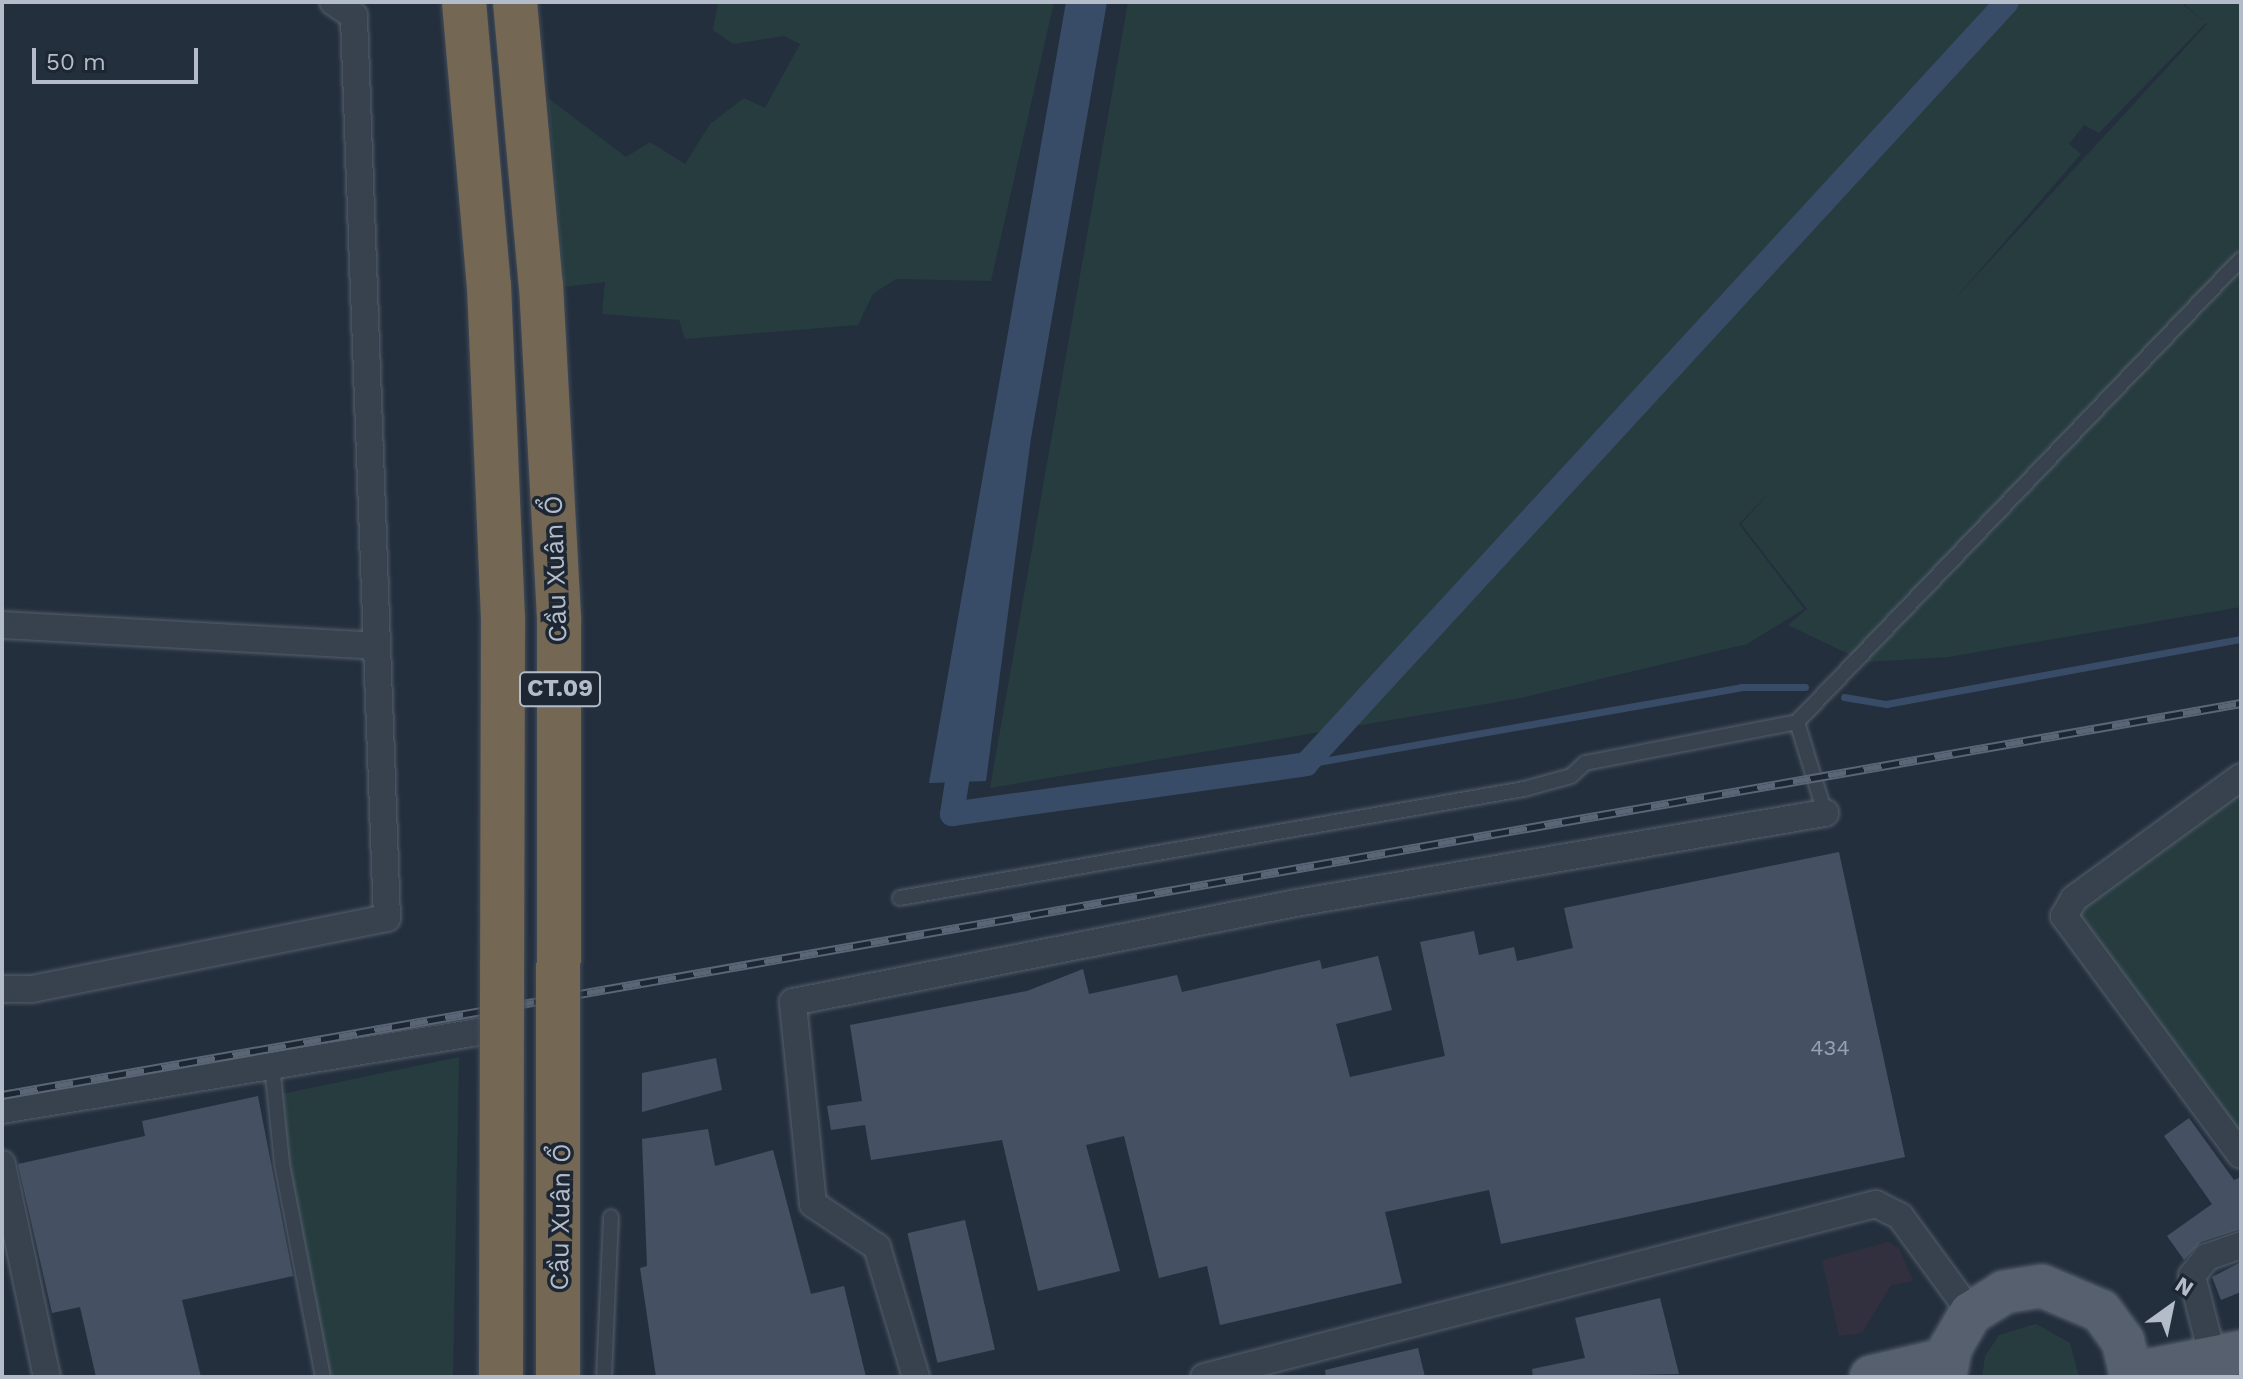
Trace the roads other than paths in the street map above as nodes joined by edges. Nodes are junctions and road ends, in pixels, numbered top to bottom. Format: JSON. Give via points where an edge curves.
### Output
{"nodes":[{"id":1,"x":333,"y":2,"type":"edge"},
{"id":2,"x":464,"y":2,"type":"edge"},
{"id":3,"x":515,"y":2,"type":"edge"},
{"id":4,"x":2241,"y":259,"type":"edge"},
{"id":5,"x":2,"y":625,"type":"edge"},
{"id":6,"x":375,"y":646,"type":"junction"},
{"id":7,"x":1797,"y":722,"type":"junction"},
{"id":8,"x":2241,"y":776,"type":"edge"},
{"id":9,"x":1825,"y":813,"type":"joint"},
{"id":10,"x":900,"y":898,"type":"dead end"},
{"id":11,"x":2,"y":989,"type":"edge"},
{"id":12,"x":485,"y":1031,"type":"dead end"},
{"id":13,"x":272,"y":1065,"type":"junction"},
{"id":14,"x":2,"y":1110,"type":"edge"},
{"id":15,"x":2241,"y":1155,"type":"edge"},
{"id":16,"x":2,"y":1164,"type":"edge"},
{"id":17,"x":611,"y":1217,"type":"dead end"},
{"id":18,"x":2241,"y":1245,"type":"edge"},
{"id":19,"x":1971,"y":1313,"type":"junction"},
{"id":20,"x":2227,"y":1355,"type":"edge"},
{"id":21,"x":1946,"y":1368,"type":"edge"},
{"id":22,"x":2130,"y":1376,"type":"edge"},
{"id":23,"x":47,"y":1377,"type":"edge"},
{"id":24,"x":323,"y":1377,"type":"edge"},
{"id":25,"x":501,"y":1377,"type":"edge"},
{"id":26,"x":558,"y":1377,"type":"edge"},
{"id":27,"x":604,"y":1377,"type":"edge"},
{"id":28,"x":916,"y":1377,"type":"edge"},
{"id":29,"x":1204,"y":1377,"type":"edge"},
{"id":30,"x":1871,"y":1377,"type":"edge"}],
"edges":[{"from":1,"to":6,"type":"street","via":[[354,16]]},
{"from":2,"to":25,"type":"highway","name":"Cầu Xuân Ổ","number":"CT.09","bridge":true,"via":[[489,285],[503,618],[508,963]]},
{"from":3,"to":26,"type":"highway","name":"Cầu Xuân Ổ","number":"CT.09","bridge":true,"via":[[541,285],[559,620]]},
{"from":4,"to":7,"type":"lane"},
{"from":5,"to":6,"type":"street"},
{"from":6,"to":11,"type":"street","via":[[387,918],[32,989]]},
{"from":7,"to":9,"type":"lane"},
{"from":7,"to":10,"type":"lane","via":[[1585,763],[1571,776],[1524,789]]},
{"from":8,"to":15,"type":"street","via":[[2074,899],[2064,916]]},
{"from":9,"to":28,"type":"street","via":[[1296,903],[793,1002],[813,1204],[877,1247]]},
{"from":12,"to":13,"type":"street"},
{"from":13,"to":14,"type":"street"},
{"from":13,"to":24,"type":"lane","via":[[282,1164]]},
{"from":16,"to":23,"type":"street"},
{"from":17,"to":27,"type":"lane"},
{"from":18,"to":20,"type":"street","via":[[2207,1257],[2192,1276]]},
{"from":19,"to":21,"type":"main road"},
{"from":19,"to":22,"type":"main road","via":[[2016,1288],[2068,1291],[2110,1320]]},
{"from":19,"to":29,"type":"street","via":[[1900,1216],[1876,1204]]},
{"from":20,"to":22,"type":"main road"},
{"from":21,"to":30,"type":"main road"}]}
